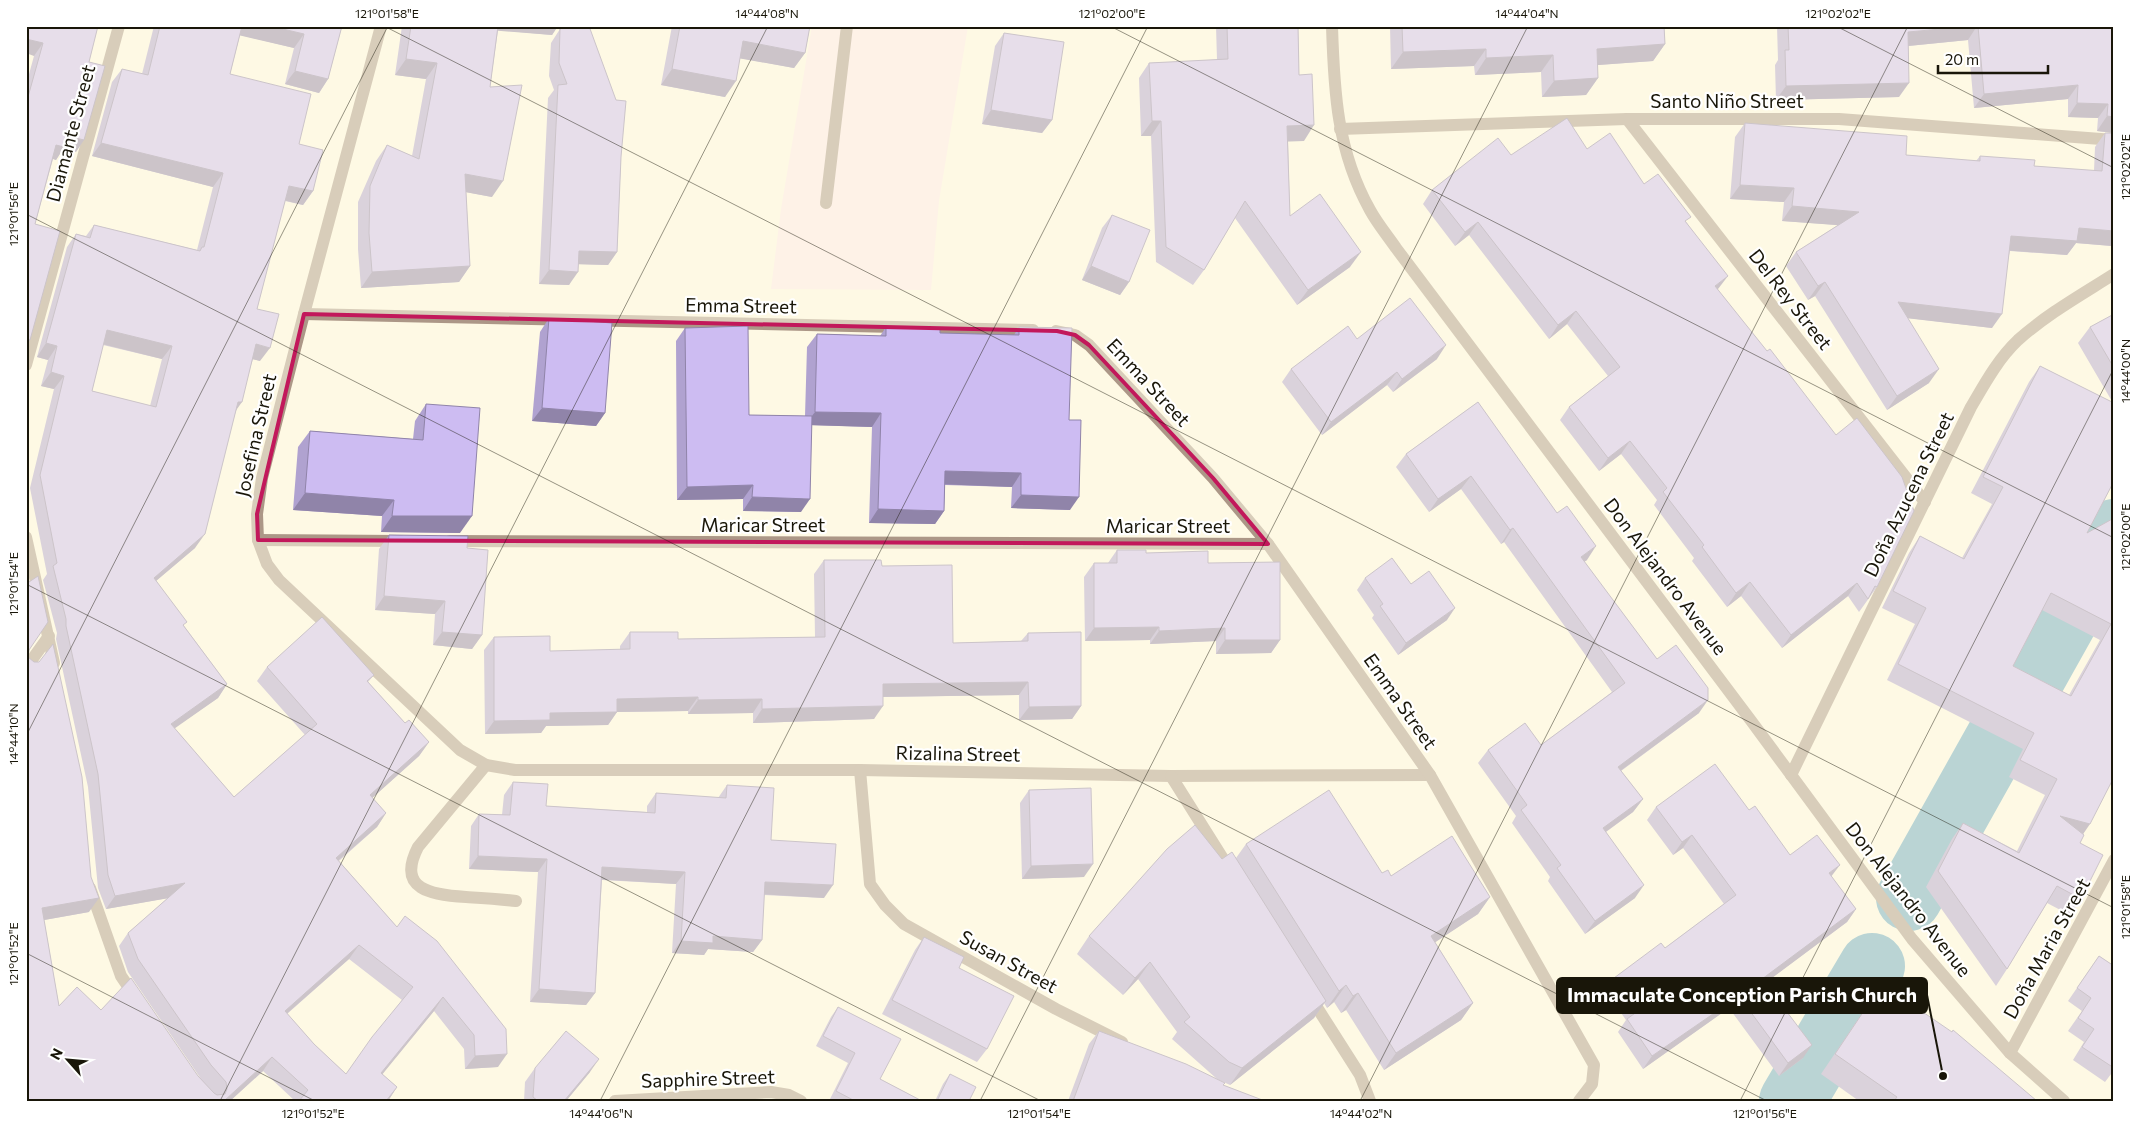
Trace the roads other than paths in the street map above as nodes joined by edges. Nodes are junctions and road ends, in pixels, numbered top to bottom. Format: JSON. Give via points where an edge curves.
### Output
{"nodes":[{"id":1,"x":119,"y":26,"type":"edge"},
{"id":2,"x":381,"y":26,"type":"edge"},
{"id":3,"x":848,"y":26,"type":"edge"},
{"id":4,"x":1332,"y":26,"type":"edge"},
{"id":5,"x":1627,"y":119,"type":"junction"},
{"id":6,"x":1340,"y":130,"type":"junction"},
{"id":7,"x":2114,"y":140,"type":"edge"},
{"id":8,"x":826,"y":203,"type":"dead end"},
{"id":9,"x":2114,"y":274,"type":"edge"},
{"id":10,"x":304,"y":314,"type":"junction"},
{"id":11,"x":26,"y":365,"type":"edge"},
{"id":12,"x":1925,"y":502,"type":"junction"},
{"id":13,"x":26,"y":536,"type":"edge"},
{"id":14,"x":258,"y":540,"type":"junction"},
{"id":15,"x":408,"y":541,"type":"edge"},
{"id":16,"x":438,"y":541,"type":"edge"},
{"id":17,"x":1268,"y":544,"type":"junction"},
{"id":18,"x":48,"y":636,"type":"junction"},
{"id":19,"x":26,"y":668,"type":"edge"},
{"id":20,"x":56,"y":674,"type":"edge"},
{"id":21,"x":486,"y":765,"type":"junction"},
{"id":22,"x":860,"y":770,"type":"junction"},
{"id":23,"x":1430,"y":775,"type":"junction"},
{"id":24,"x":1791,"y":775,"type":"junction"},
{"id":25,"x":1171,"y":776,"type":"junction"},
{"id":26,"x":2114,"y":860,"type":"edge"},
{"id":27,"x":88,"y":871,"type":"edge"},
{"id":28,"x":2109,"y":882,"type":"edge"},
{"id":29,"x":1239,"y":884,"type":"edge"},
{"id":30,"x":516,"y":901,"type":"dead end"},
{"id":31,"x":1302,"y":984,"type":"edge"},
{"id":32,"x":142,"y":1007,"type":"edge"},
{"id":33,"x":1134,"y":1047,"type":"edge"},
{"id":34,"x":2010,"y":1053,"type":"junction"},
{"id":35,"x":615,"y":1101,"type":"edge"},
{"id":36,"x":801,"y":1101,"type":"edge"},
{"id":37,"x":1370,"y":1101,"type":"edge"},
{"id":38,"x":1579,"y":1101,"type":"edge"},
{"id":39,"x":2064,"y":1101,"type":"edge"}],
"edges":[{"from":1,"to":11,"type":"street","name":"Diamante Street"},
{"from":2,"to":10,"type":"street","name":"Josefina Street"},
{"from":3,"to":8,"type":"street"},
{"from":4,"to":6,"type":"street","name":"Don Alejandro Avenue","via":[[1334,86]]},
{"from":5,"to":6,"type":"street","name":"Santo Niño Street"},
{"from":5,"to":7,"type":"street","name":"Santo Niño Street","via":[[1839,119]]},
{"from":5,"to":12,"type":"street","name":"Del Rey Street"},
{"from":6,"to":24,"type":"street","name":"Don Alejandro Avenue","via":[[1351,170],[1370,210],[1396,248]]},
{"from":9,"to":12,"type":"street","name":"Doña Azucena Street","via":[[2045,318],[1994,368],[1971,407]]},
{"from":10,"to":14,"type":"street","name":"Josefina Street","via":[[262,478],[257,514]]},
{"from":10,"to":17,"type":"street","name":"Emma Street","via":[[1057,331],[1075,335],[1089,345],[1213,478]]},
{"from":12,"to":24,"type":"street","name":"Doña Azucena Street"},
{"from":13,"to":18,"type":"street"},
{"from":14,"to":15,"type":"street"},
{"from":14,"to":21,"type":"street","name":"Josefina Street","via":[[266,564],[300,602],[460,750]]},
{"from":16,"to":17,"type":"street","name":"Maricar Street"},
{"from":17,"to":23,"type":"street","name":"Emma Street"},
{"from":18,"to":19,"type":"street"},
{"from":18,"to":20,"type":"street"},
{"from":21,"to":22,"type":"street","name":"Rizalina Street","via":[[515,770]]},
{"from":21,"to":30,"type":"street","via":[[418,847],[412,858],[411,872],[422,890],[437,895]]},
{"from":22,"to":25,"type":"street","name":"Rizalina Street"},
{"from":22,"to":33,"type":"street","name":"Susan Street","via":[[870,884],[885,905],[904,924],[1056,1009]]},
{"from":23,"to":25,"type":"street","name":"Rizalina Street"},
{"from":23,"to":38,"type":"street","name":"Emma Street","via":[[1594,1065],[1592,1084]]},
{"from":24,"to":34,"type":"street","name":"Don Alejandro Avenue","via":[[1912,939]]},
{"from":25,"to":29,"type":"street"},
{"from":26,"to":28,"type":"street","name":"Doña Maria Street"},
{"from":27,"to":32,"type":"street","via":[[90,890],[121,976]]},
{"from":28,"to":34,"type":"street","name":"Doña Maria Street"},
{"from":31,"to":37,"type":"street","via":[[1360,1075]]},
{"from":34,"to":39,"type":"street","name":"Don Alejandro Avenue"},
{"from":35,"to":36,"type":"street","name":"Sapphire Street","via":[[770,1092]]}]}
